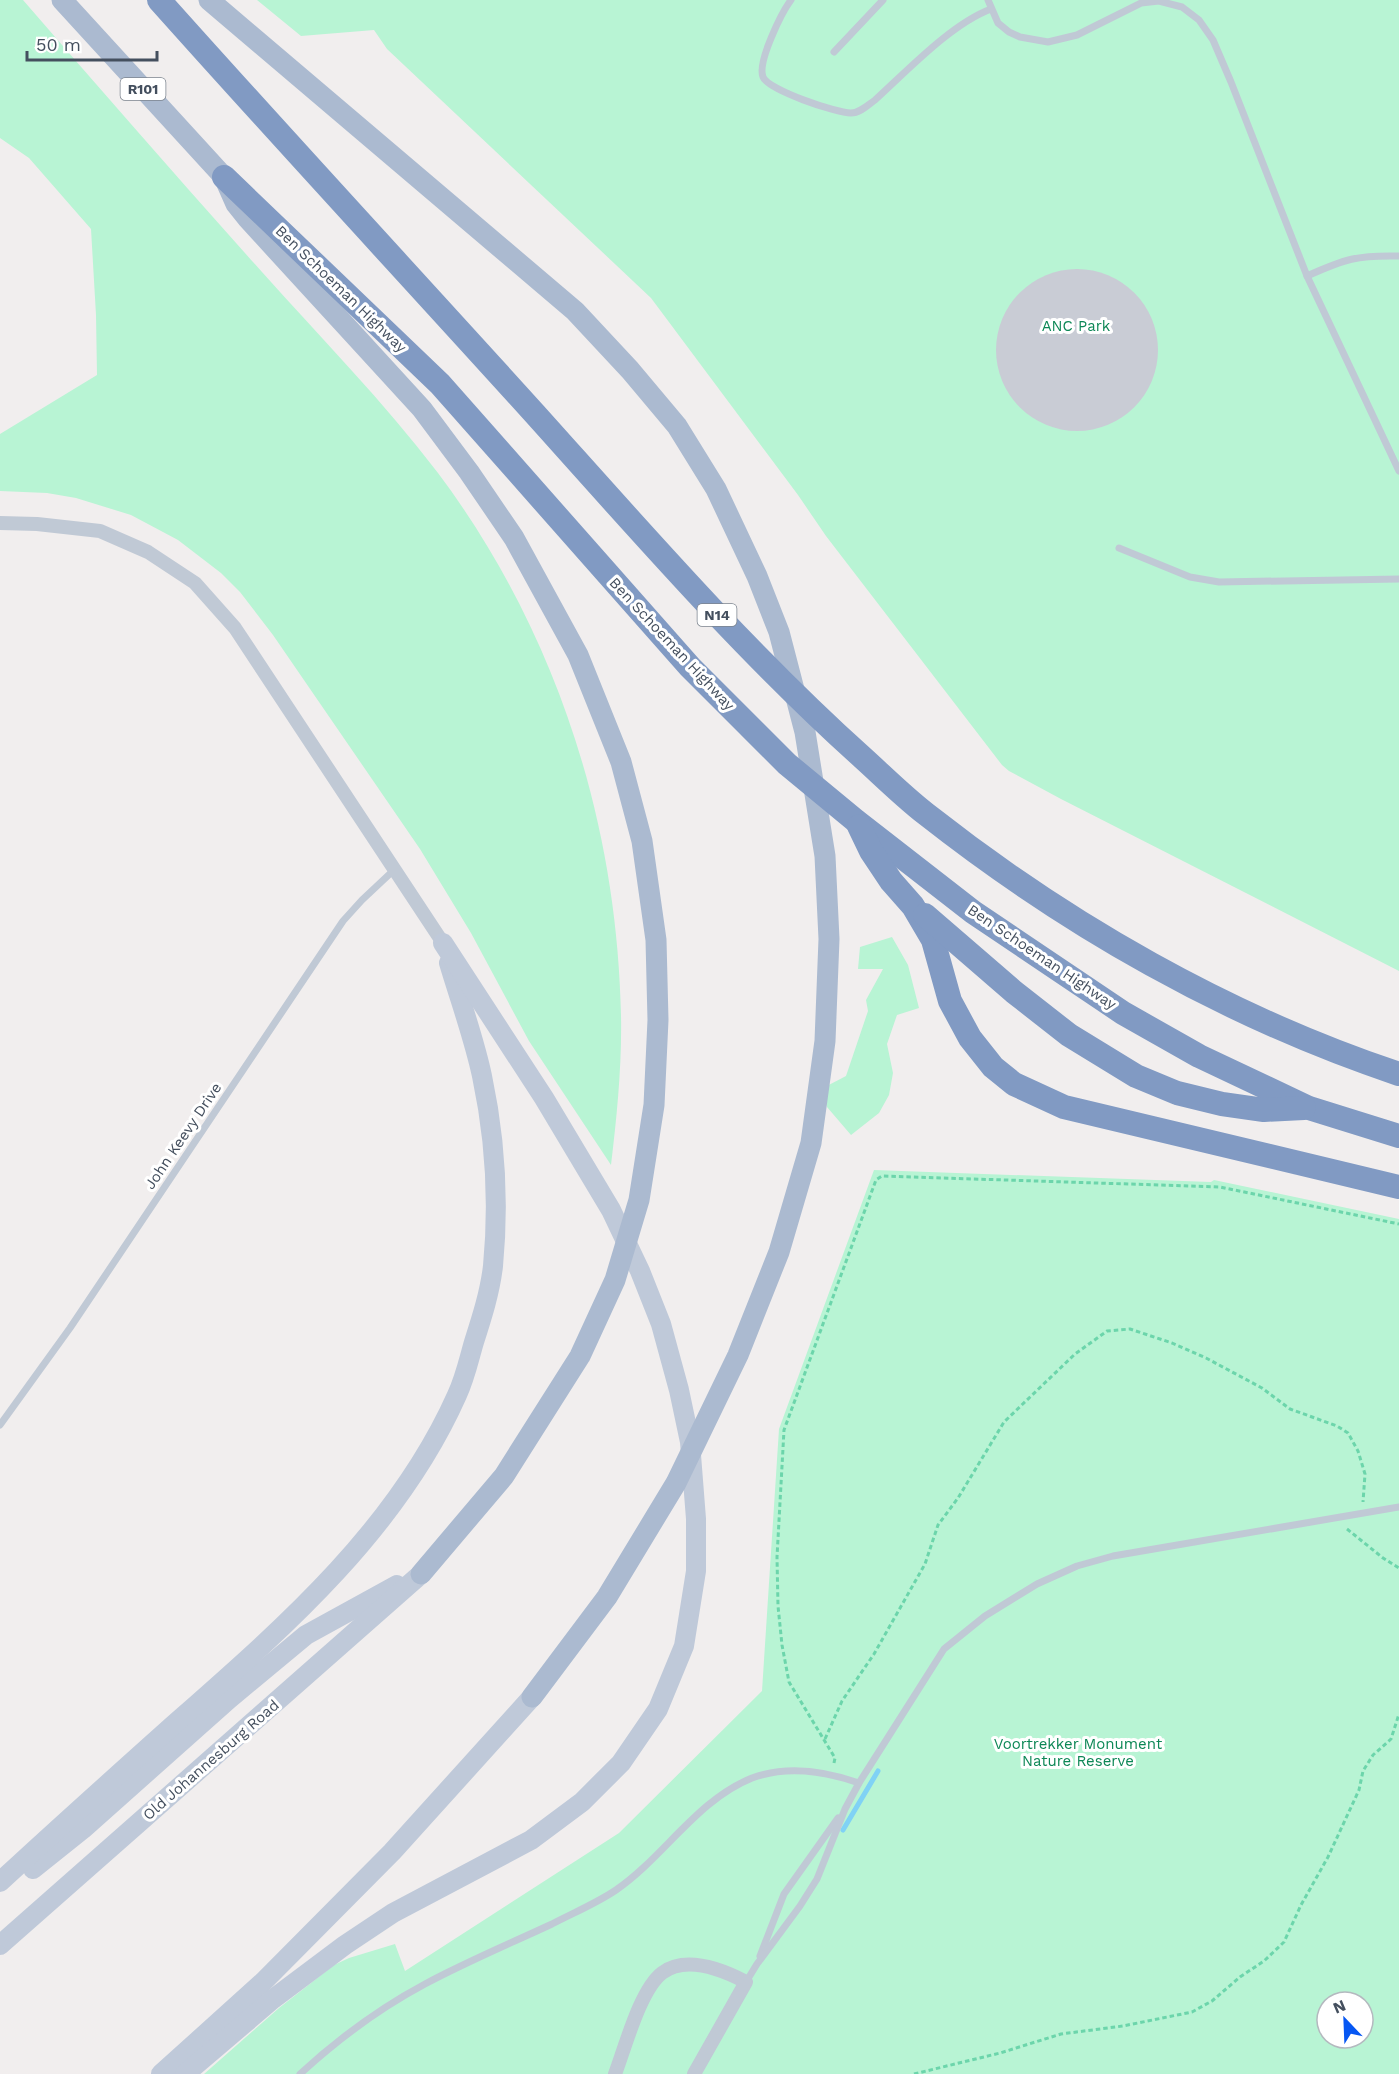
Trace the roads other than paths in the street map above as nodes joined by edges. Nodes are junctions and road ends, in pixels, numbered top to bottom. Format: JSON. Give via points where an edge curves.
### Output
{"nodes":[{"id":1,"x":62,"y":0,"type":"edge"},
{"id":2,"x":159,"y":0,"type":"edge"},
{"id":3,"x":209,"y":0,"type":"edge"},
{"id":4,"x":791,"y":0,"type":"edge"},
{"id":5,"x":883,"y":0,"type":"edge"},
{"id":6,"x":988,"y":0,"type":"edge"},
{"id":7,"x":991,"y":9,"type":"junction"},
{"id":8,"x":834,"y":52,"type":"dead end"},
{"id":9,"x":224,"y":177,"type":"junction"},
{"id":10,"x":1399,"y":256,"type":"edge"},
{"id":11,"x":1308,"y":276,"type":"junction"},
{"id":12,"x":1399,"y":471,"type":"edge"},
{"id":13,"x":0,"y":523,"type":"edge"},
{"id":14,"x":1119,"y":548,"type":"dead end"},
{"id":15,"x":1399,"y":579,"type":"edge"},
{"id":16,"x":856,"y":821,"type":"junction"},
{"id":17,"x":395,"y":869,"type":"junction"},
{"id":18,"x":914,"y":906,"type":"junction"},
{"id":19,"x":443,"y":943,"type":"junction"},
{"id":20,"x":1399,"y":1074,"type":"edge"},
{"id":21,"x":1310,"y":1108,"type":"junction"},
{"id":22,"x":1399,"y":1136,"type":"edge"},
{"id":23,"x":1399,"y":1187,"type":"edge"},
{"id":24,"x":0,"y":1425,"type":"edge"},
{"id":25,"x":1399,"y":1507,"type":"edge"},
{"id":26,"x":421,"y":1574,"type":"junction"},
{"id":27,"x":532,"y":1697,"type":"joint"},
{"id":28,"x":859,"y":1783,"type":"junction"},
{"id":29,"x":845,"y":1809,"type":"junction"},
{"id":30,"x":0,"y":1882,"type":"edge"},
{"id":31,"x":0,"y":1896,"type":"edge"},
{"id":32,"x":0,"y":1945,"type":"edge"},
{"id":33,"x":757,"y":1964,"type":"junction"},
{"id":34,"x":746,"y":1982,"type":"junction"},
{"id":35,"x":161,"y":2074,"type":"edge"},
{"id":36,"x":185,"y":2074,"type":"edge"},
{"id":37,"x":300,"y":2074,"type":"edge"},
{"id":38,"x":615,"y":2074,"type":"edge"},
{"id":39,"x":693,"y":2074,"type":"edge"}],
"edges":[{"from":1,"to":9,"type":"main road","name":"Ben Schoeman Highway","number":"R101"},
{"from":2,"to":20,"type":"highway","number":"N14","via":[[723,622],[822,721],[923,812],[1079,922],[1148,962],[1238,1009],[1339,1054]]},
{"from":3,"to":27,"type":"main road","via":[[575,311],[677,426],[716,489],[757,576],[779,632],[805,732],[825,856],[829,939],[825,1041],[811,1143],[779,1251],[738,1355],[676,1484],[607,1597]]},
{"from":4,"to":7,"type":"lane","via":[[765,57],[763,78],[818,105],[852,113],[875,100],[946,37]]},
{"from":5,"to":8,"type":"lane"},
{"from":6,"to":7,"type":"lane"},
{"from":7,"to":11,"type":"lane","via":[[1009,32],[1048,42],[1077,35],[1142,3],[1159,1],[1182,7],[1198,20],[1213,40],[1232,82]]},
{"from":9,"to":16,"type":"highway","name":"Ben Schoeman Highway","via":[[440,384],[698,675],[787,764]]},
{"from":9,"to":26,"type":"main road","via":[[248,219],[422,409],[514,538],[578,655],[621,762],[642,841],[654,929],[658,1020],[654,1105],[639,1200],[615,1280],[580,1356],[504,1476]]},
{"from":10,"to":11,"type":"lane","via":[[1360,256]]},
{"from":11,"to":12,"type":"lane"},
{"from":13,"to":17,"type":"street","via":[[100,531],[148,552],[195,583],[235,628]]},
{"from":14,"to":15,"type":"lane","via":[[1190,577],[1219,582]]},
{"from":16,"to":18,"type":"highway","via":[[891,881]]},
{"from":16,"to":21,"type":"highway","name":"Ben Schoeman Highway","via":[[973,912],[1123,1013],[1199,1056]]},
{"from":17,"to":19,"type":"street"},
{"from":17,"to":24,"type":"lane","name":"John Keevy Drive","via":[[343,921],[70,1328]]},
{"from":18,"to":21,"type":"highway","via":[[1069,1035],[1136,1076],[1177,1093],[1222,1104],[1264,1110]]},
{"from":18,"to":23,"type":"highway","via":[[933,940],[956,1014],[993,1067],[1014,1084],[1064,1107]]},
{"from":19,"to":30,"type":"main road","via":[[482,1074],[494,1151],[493,1266],[458,1394],[426,1455],[392,1507],[345,1562],[260,1649]]},
{"from":19,"to":36,"type":"main road","via":[[611,1210],[661,1324],[690,1442],[696,1519],[696,1571],[684,1646],[658,1709],[621,1762],[582,1802],[531,1840],[393,1913],[345,1944]]},
{"from":21,"to":22,"type":"highway","name":"Ben Schoeman Highway"},
{"from":25,"to":28,"type":"lane","via":[[1113,1556],[1077,1566],[1037,1584],[985,1616],[944,1649]]},
{"from":26,"to":31,"type":"main road","via":[[306,1635]]},
{"from":26,"to":32,"type":"main road","name":"Old Johannesburg Road"},
{"from":27,"to":35,"type":"main road","via":[[392,1852],[263,1982]]},
{"from":28,"to":29,"type":"lane"},
{"from":28,"to":37,"type":"lane","via":[[831,1773],[776,1772],[751,1779],[703,1810],[615,1891],[397,2000]]},
{"from":29,"to":33,"type":"lane","via":[[817,1879]]},
{"from":29,"to":33,"type":"lane","via":[[784,1894]]},
{"from":33,"to":34,"type":"lane"},
{"from":34,"to":38,"type":"street","via":[[694,1965],[672,1968],[662,1974],[636,2015]]},
{"from":34,"to":39,"type":"street"}]}
